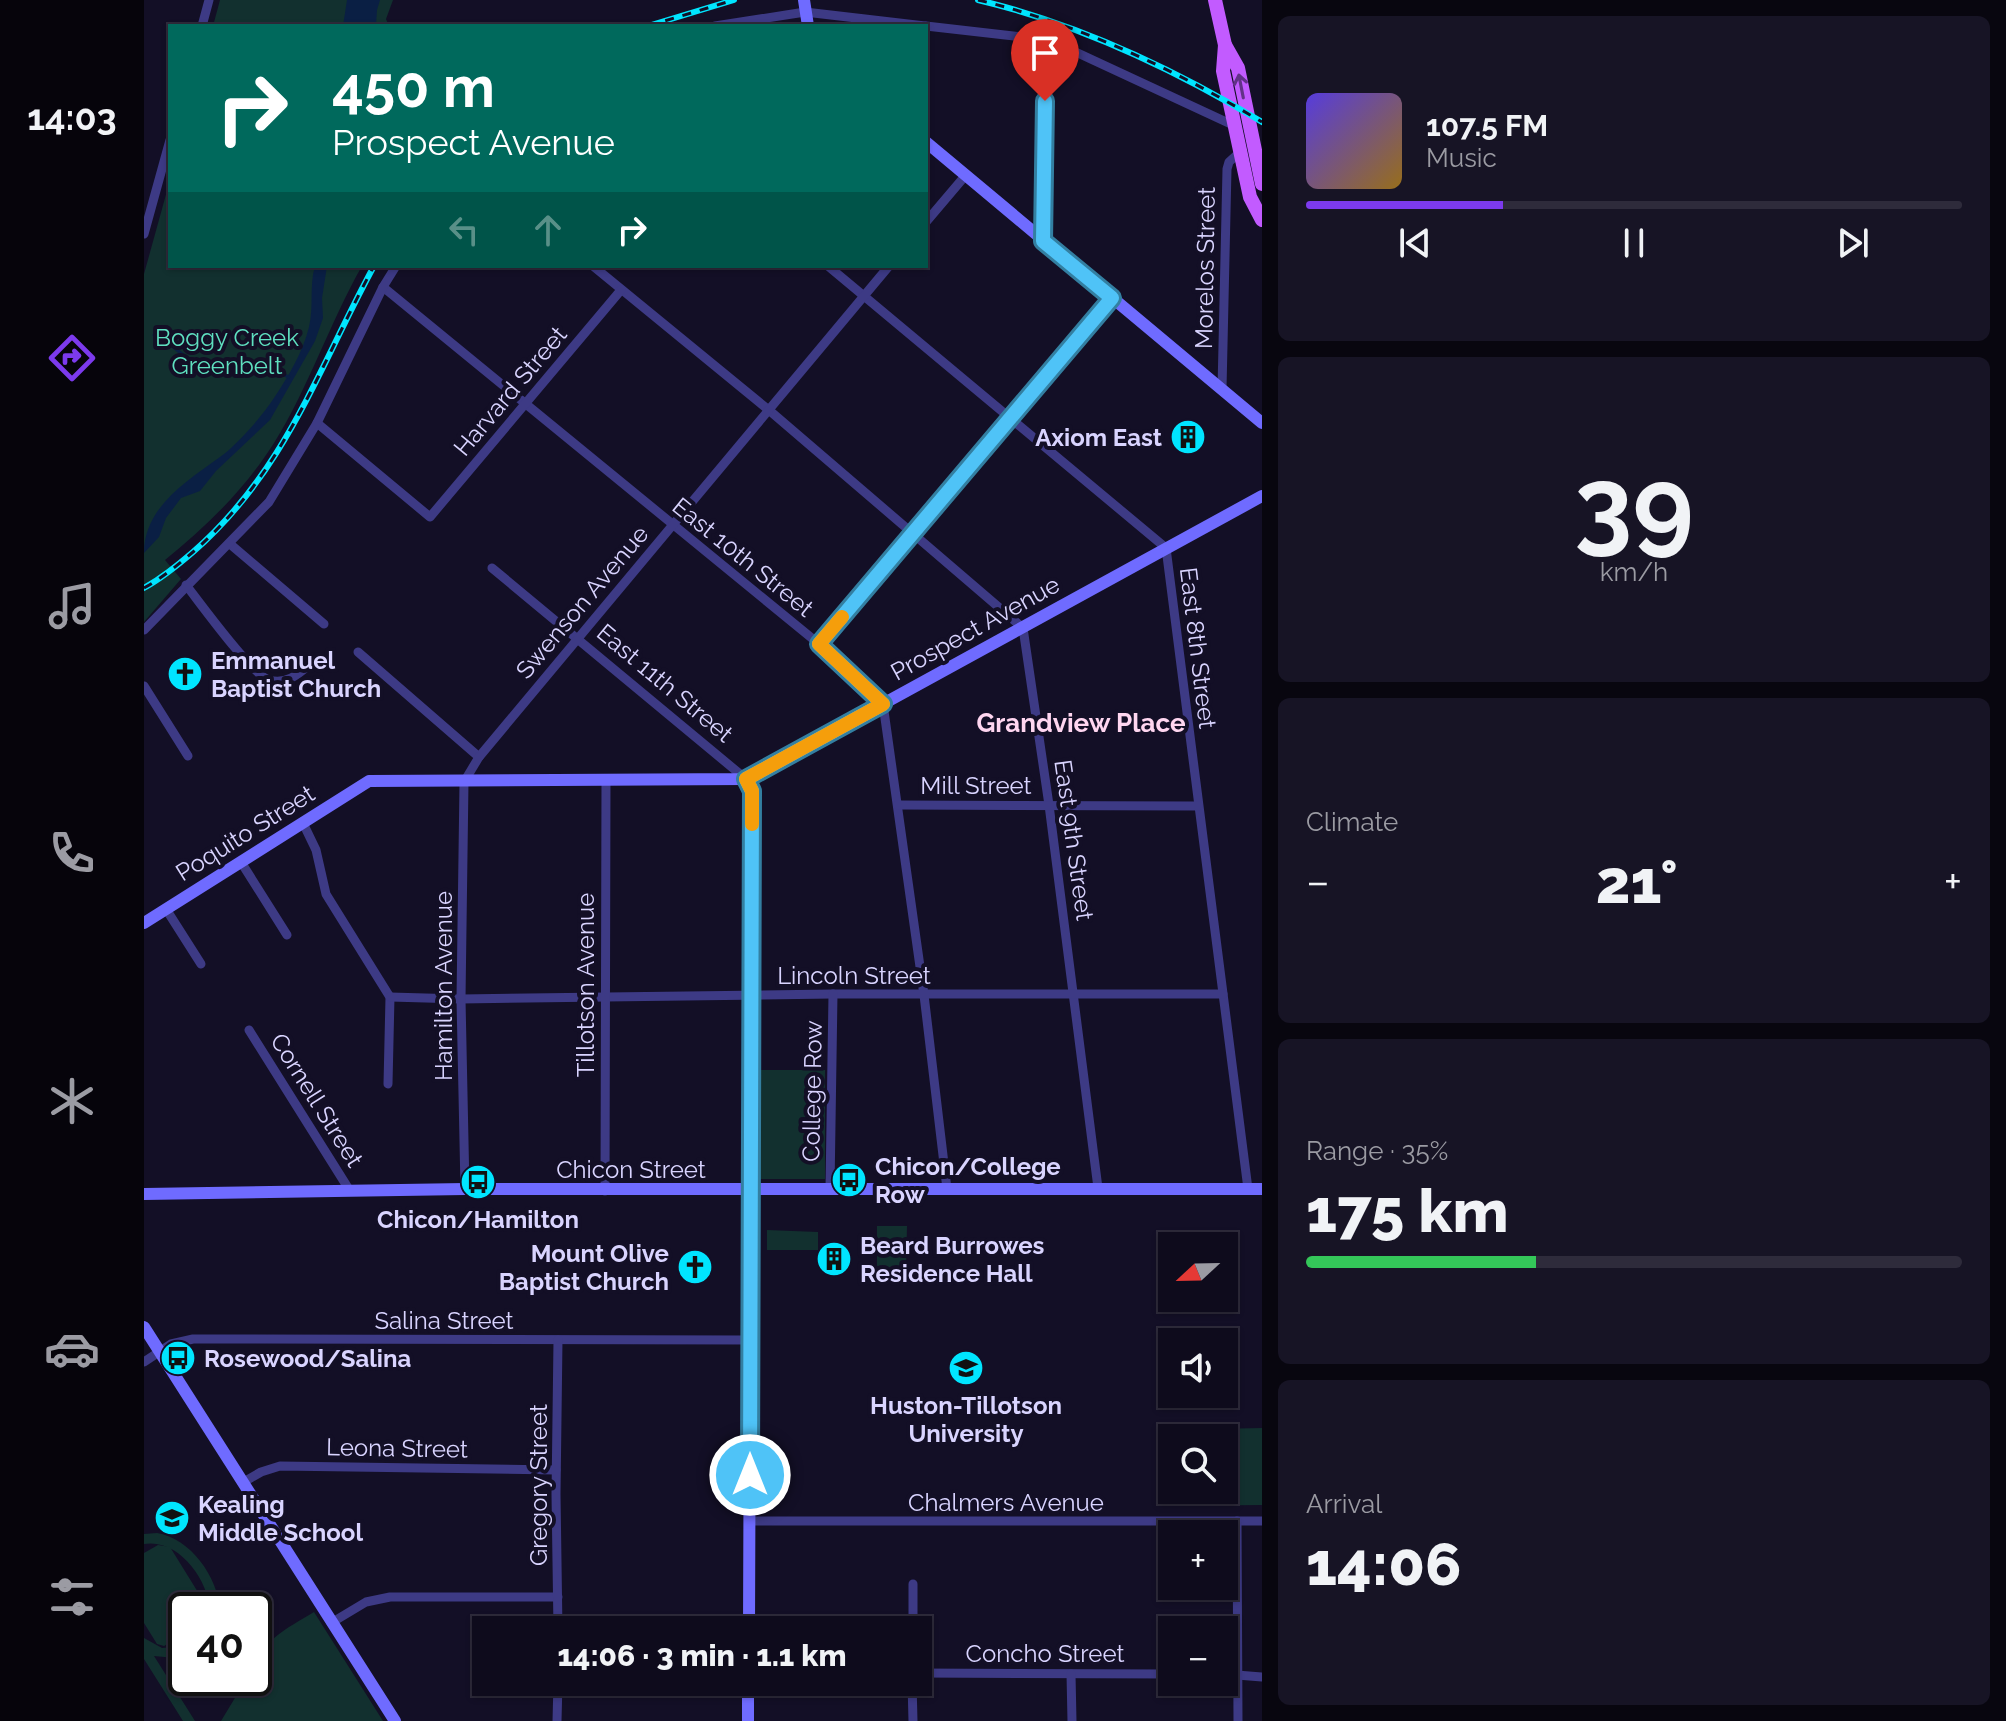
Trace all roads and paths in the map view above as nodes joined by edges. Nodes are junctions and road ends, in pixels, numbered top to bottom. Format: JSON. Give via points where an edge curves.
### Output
{"nodes":[{"id":1,"x":209,"y":0,"type":"edge"},
{"id":2,"x":1215,"y":0,"type":"edge"},
{"id":3,"x":804,"y":6,"type":"edge"},
{"id":4,"x":203,"y":24,"type":"edge"},
{"id":5,"x":724,"y":24,"type":"edge"},
{"id":6,"x":914,"y":24,"type":"edge"},
{"id":7,"x":928,"y":26,"type":"edge"},
{"id":8,"x":1046,"y":43,"type":"junction"},
{"id":9,"x":1225,"y":45,"type":"junction"},
{"id":10,"x":1235,"y":126,"type":"junction"},
{"id":11,"x":928,"y":144,"type":"edge"},
{"id":12,"x":1258,"y":144,"type":"edge"},
{"id":13,"x":168,"y":147,"type":"edge"},
{"id":14,"x":1240,"y":152,"type":"junction"},
{"id":15,"x":965,"y":176,"type":"junction"},
{"id":16,"x":1262,"y":184,"type":"edge"},
{"id":17,"x":928,"y":220,"type":"edge"},
{"id":18,"x":1262,"y":220,"type":"edge"},
{"id":19,"x":144,"y":234,"type":"edge"},
{"id":20,"x":1043,"y":241,"type":"junction"},
{"id":21,"x":395,"y":268,"type":"edge"},
{"id":22,"x":595,"y":268,"type":"edge"},
{"id":23,"x":830,"y":268,"type":"edge"},
{"id":24,"x":887,"y":268,"type":"edge"},
{"id":25,"x":383,"y":287,"type":"junction"},
{"id":26,"x":621,"y":290,"type":"junction"},
{"id":27,"x":863,"y":296,"type":"junction"},
{"id":28,"x":1112,"y":298,"type":"junction"},
{"id":29,"x":1222,"y":389,"type":"junction"},
{"id":30,"x":526,"y":404,"type":"junction"},
{"id":31,"x":770,"y":411,"type":"junction"},
{"id":32,"x":1010,"y":419,"type":"junction"},
{"id":33,"x":317,"y":423,"type":"junction"},
{"id":34,"x":1262,"y":423,"type":"edge"},
{"id":35,"x":1262,"y":496,"type":"edge"},
{"id":36,"x":672,"y":524,"type":"junction"},
{"id":37,"x":913,"y":533,"type":"junction"},
{"id":38,"x":230,"y":544,"type":"junction"},
{"id":39,"x":1166,"y":548,"type":"junction"},
{"id":40,"x":492,"y":568,"type":"dead end"},
{"id":41,"x":186,"y":585,"type":"junction"},
{"id":42,"x":324,"y":624,"type":"dead end"},
{"id":43,"x":1023,"y":628,"type":"junction"},
{"id":44,"x":144,"y":630,"type":"edge"},
{"id":45,"x":578,"y":640,"type":"junction"},
{"id":46,"x":819,"y":644,"type":"junction"},
{"id":47,"x":358,"y":652,"type":"dead end"},
{"id":48,"x":309,"y":665,"type":"dead end"},
{"id":49,"x":144,"y":686,"type":"edge"},
{"id":50,"x":883,"y":704,"type":"junction"},
{"id":51,"x":188,"y":756,"type":"dead end"},
{"id":52,"x":479,"y":757,"type":"junction"},
{"id":53,"x":606,"y":779,"type":"junction"},
{"id":54,"x":746,"y":779,"type":"junction"},
{"id":55,"x":369,"y":781,"type":"joint"},
{"id":56,"x":464,"y":782,"type":"junction"},
{"id":57,"x":898,"y":805,"type":"junction"},
{"id":58,"x":1049,"y":805,"type":"junction"},
{"id":59,"x":1198,"y":806,"type":"junction"},
{"id":60,"x":303,"y":823,"type":"junction"},
{"id":61,"x":241,"y":862,"type":"junction"},
{"id":62,"x":166,"y":909,"type":"junction"},
{"id":63,"x":144,"y":923,"type":"edge"},
{"id":64,"x":287,"y":935,"type":"dead end"},
{"id":65,"x":201,"y":964,"type":"dead end"},
{"id":66,"x":833,"y":994,"type":"junction"},
{"id":67,"x":1223,"y":994,"type":"junction"},
{"id":68,"x":924,"y":995,"type":"junction"},
{"id":69,"x":1074,"y":995,"type":"junction"},
{"id":70,"x":605,"y":996,"type":"junction"},
{"id":71,"x":752,"y":996,"type":"junction"},
{"id":72,"x":390,"y":997,"type":"junction"},
{"id":73,"x":461,"y":999,"type":"junction"},
{"id":74,"x":249,"y":1030,"type":"dead end"},
{"id":75,"x":388,"y":1084,"type":"dead end"},
{"id":76,"x":1098,"y":1188,"type":"junction"},
{"id":77,"x":465,"y":1189,"type":"junction"},
{"id":78,"x":830,"y":1189,"type":"junction"},
{"id":79,"x":947,"y":1189,"type":"junction"},
{"id":80,"x":1248,"y":1189,"type":"junction"},
{"id":81,"x":1262,"y":1189,"type":"edge"},
{"id":82,"x":751,"y":1190,"type":"junction"},
{"id":83,"x":350,"y":1191,"type":"junction"},
{"id":84,"x":605,"y":1191,"type":"junction"},
{"id":85,"x":144,"y":1194,"type":"edge"},
{"id":86,"x":144,"y":1327,"type":"edge"},
{"id":87,"x":558,"y":1340,"type":"junction"},
{"id":88,"x":751,"y":1340,"type":"junction"},
{"id":89,"x":159,"y":1352,"type":"junction"},
{"id":90,"x":144,"y":1362,"type":"edge"},
{"id":91,"x":556,"y":1470,"type":"junction"},
{"id":92,"x":242,"y":1483,"type":"junction"},
{"id":93,"x":750,"y":1521,"type":"junction"},
{"id":94,"x":1158,"y":1521,"type":"edge"},
{"id":95,"x":1238,"y":1521,"type":"edge"},
{"id":96,"x":1262,"y":1521,"type":"edge"},
{"id":97,"x":913,"y":1584,"type":"dead end"},
{"id":98,"x":558,"y":1597,"type":"junction"},
{"id":99,"x":558,"y":1616,"type":"edge"},
{"id":100,"x":749,"y":1616,"type":"edge"},
{"id":101,"x":913,"y":1616,"type":"edge"},
{"id":102,"x":331,"y":1623,"type":"junction"},
{"id":103,"x":932,"y":1673,"type":"edge"},
{"id":104,"x":1071,"y":1674,"type":"junction"},
{"id":105,"x":1158,"y":1674,"type":"edge"},
{"id":106,"x":1238,"y":1674,"type":"edge"},
{"id":107,"x":1262,"y":1677,"type":"edge"},
{"id":108,"x":558,"y":1696,"type":"edge"},
{"id":109,"x":748,"y":1696,"type":"edge"},
{"id":110,"x":912,"y":1696,"type":"edge"},
{"id":111,"x":1238,"y":1696,"type":"edge"},
{"id":112,"x":395,"y":1721,"type":"edge"},
{"id":113,"x":557,"y":1721,"type":"edge"},
{"id":114,"x":748,"y":1721,"type":"edge"},
{"id":115,"x":913,"y":1721,"type":"edge"},
{"id":116,"x":1072,"y":1721,"type":"edge"},
{"id":117,"x":1238,"y":1721,"type":"edge"}],
"edges":[{"from":1,"to":4,"type":"street"},
{"from":2,"to":9,"type":"main road"},
{"from":3,"to":5,"type":"street"},
{"from":3,"to":6,"type":"street"},
{"from":7,"to":8,"type":"street"},
{"from":8,"to":10,"type":"street"},
{"from":8,"to":20,"type":"street"},
{"from":9,"to":10,"type":"main road","via":[[1223,71]]},
{"from":12,"to":9,"type":"main road","one_way":true,"via":[[1238,68]]},
{"from":10,"to":14,"type":"main road"},
{"from":11,"to":15,"type":"street"},
{"from":12,"to":16,"type":"main road"},
{"from":13,"to":19,"type":"street"},
{"from":14,"to":18,"type":"main road","via":[[1250,197]]},
{"from":14,"to":29,"type":"street","name":"Morelos Street","via":[[1227,169]]},
{"from":15,"to":17,"type":"street"},
{"from":15,"to":20,"type":"street"},
{"from":20,"to":28,"type":"street"},
{"from":21,"to":25,"type":"street"},
{"from":22,"to":26,"type":"street"},
{"from":23,"to":27,"type":"street","name":"East 8th Street"},
{"from":24,"to":27,"type":"street","name":"Swenson Avenue"},
{"from":25,"to":30,"type":"street","name":"East 10th Street"},
{"from":25,"to":33,"type":"street"},
{"from":26,"to":30,"type":"street","name":"Harvard Street"},
{"from":26,"to":31,"type":"street"},
{"from":27,"to":31,"type":"street","name":"Swenson Avenue"},
{"from":27,"to":32,"type":"street","name":"East 8th Street"},
{"from":28,"to":29,"type":"street"},
{"from":28,"to":32,"type":"street"},
{"from":29,"to":34,"type":"street"},
{"from":30,"to":33,"type":"street","name":"Harvard Street","via":[[430,517]]},
{"from":30,"to":36,"type":"street","name":"East 10th Street"},
{"from":31,"to":36,"type":"street","name":"Swenson Avenue"},
{"from":31,"to":37,"type":"street"},
{"from":32,"to":37,"type":"street"},
{"from":32,"to":39,"type":"street","name":"East 8th Street"},
{"from":33,"to":38,"type":"street","via":[[269,502]]},
{"from":35,"to":39,"type":"street","name":"Prospect Avenue"},
{"from":36,"to":45,"type":"street","name":"Swenson Avenue"},
{"from":36,"to":46,"type":"street","name":"East 10th Street"},
{"from":37,"to":43,"type":"street"},
{"from":37,"to":46,"type":"street"},
{"from":38,"to":41,"type":"street"},
{"from":38,"to":42,"type":"street"},
{"from":39,"to":43,"type":"street","name":"Prospect Avenue"},
{"from":39,"to":59,"type":"street","name":"East 8th Street"},
{"from":40,"to":45,"type":"street","name":"East 11th Street"},
{"from":41,"to":44,"type":"street"},
{"from":41,"to":48,"type":"street","via":[[259,675],[278,682]]},
{"from":43,"to":50,"type":"street","name":"Prospect Avenue"},
{"from":43,"to":58,"type":"street","name":"East 9th Street"},
{"from":45,"to":52,"type":"street","name":"Swenson Avenue"},
{"from":45,"to":54,"type":"street","name":"East 11th Street"},
{"from":46,"to":50,"type":"street","name":"East 10th Street"},
{"from":47,"to":52,"type":"street"},
{"from":49,"to":51,"type":"street"},
{"from":50,"to":54,"type":"street","name":"Prospect Avenue"},
{"from":50,"to":57,"type":"street"},
{"from":52,"to":56,"type":"street","name":"Swenson Avenue"},
{"from":53,"to":54,"type":"street","name":"Prospect Avenue"},
{"from":53,"to":56,"type":"street","name":"Prospect Avenue"},
{"from":53,"to":70,"type":"street","name":"Tillotson Avenue"},
{"from":54,"to":71,"type":"street","via":[[752,791]]},
{"from":55,"to":56,"type":"street","name":"Prospect Avenue"},
{"from":55,"to":60,"type":"street","name":"Poquito Street"},
{"from":56,"to":73,"type":"street","name":"Hamilton Avenue"},
{"from":57,"to":58,"type":"street","name":"Mill Street"},
{"from":57,"to":68,"type":"street"},
{"from":58,"to":59,"type":"street","name":"Mill Street"},
{"from":58,"to":69,"type":"street","name":"East 9th Street"},
{"from":59,"to":67,"type":"street","name":"East 8th Street"},
{"from":60,"to":61,"type":"street","name":"Poquito Street"},
{"from":60,"to":72,"type":"street","via":[[316,850],[326,894]]},
{"from":61,"to":62,"type":"street","name":"Poquito Street"},
{"from":61,"to":64,"type":"street"},
{"from":62,"to":63,"type":"street","name":"Poquito Street"},
{"from":62,"to":65,"type":"street"},
{"from":66,"to":68,"type":"street","name":"Lincoln Street"},
{"from":66,"to":71,"type":"street","name":"Lincoln Street"},
{"from":66,"to":78,"type":"street","name":"College Row"},
{"from":67,"to":69,"type":"street","name":"Lincoln Street"},
{"from":67,"to":80,"type":"street","name":"East 8th Street"},
{"from":68,"to":69,"type":"street","name":"Lincoln Street"},
{"from":68,"to":79,"type":"street"},
{"from":69,"to":76,"type":"street","name":"East 9th Street"},
{"from":70,"to":71,"type":"street","name":"Lincoln Street"},
{"from":70,"to":73,"type":"street","name":"Lincoln Street"},
{"from":70,"to":84,"type":"street","name":"Tillotson Avenue"},
{"from":71,"to":82,"type":"street"},
{"from":72,"to":73,"type":"street","name":"Lincoln Street"},
{"from":72,"to":75,"type":"street"},
{"from":73,"to":77,"type":"street","name":"Hamilton Avenue"},
{"from":74,"to":83,"type":"street","name":"Cornell Street"},
{"from":76,"to":79,"type":"street","name":"Chicon Street"},
{"from":76,"to":80,"type":"street","name":"Chicon Street"},
{"from":77,"to":83,"type":"street","name":"Chicon Street"},
{"from":77,"to":84,"type":"street","name":"Chicon Street"},
{"from":78,"to":79,"type":"street","name":"Chicon Street"},
{"from":78,"to":82,"type":"street","name":"Chicon Street"},
{"from":80,"to":81,"type":"street","name":"Chicon Street"},
{"from":82,"to":84,"type":"street","name":"Chicon Street"},
{"from":82,"to":88,"type":"street"},
{"from":83,"to":85,"type":"street","name":"Chicon Street"},
{"from":86,"to":89,"type":"street"},
{"from":87,"to":88,"type":"street","name":"Salina Street"},
{"from":87,"to":89,"type":"street","name":"Salina Street","via":[[193,1339]]},
{"from":87,"to":91,"type":"street","name":"Gregory Street"},
{"from":88,"to":93,"type":"street"},
{"from":89,"to":90,"type":"street","name":"Salina Street"},
{"from":89,"to":92,"type":"street"},
{"from":91,"to":92,"type":"street","name":"Leona Street","via":[[280,1466]]},
{"from":91,"to":98,"type":"street","name":"Gregory Street"},
{"from":92,"to":102,"type":"street"},
{"from":93,"to":94,"type":"street","name":"Chalmers Avenue"},
{"from":93,"to":100,"type":"street"},
{"from":95,"to":96,"type":"street","name":"Chalmers Avenue"},
{"from":97,"to":101,"type":"street"},
{"from":98,"to":99,"type":"street","name":"Gregory Street"},
{"from":98,"to":102,"type":"street","via":[[380,1598]]},
{"from":102,"to":112,"type":"street"},
{"from":103,"to":104,"type":"street","name":"Concho Street"},
{"from":104,"to":105,"type":"street","name":"Concho Street"},
{"from":104,"to":116,"type":"street"},
{"from":106,"to":107,"type":"street"},
{"from":108,"to":113,"type":"street"},
{"from":109,"to":114,"type":"street"},
{"from":110,"to":115,"type":"street"},
{"from":111,"to":117,"type":"street"}]}
